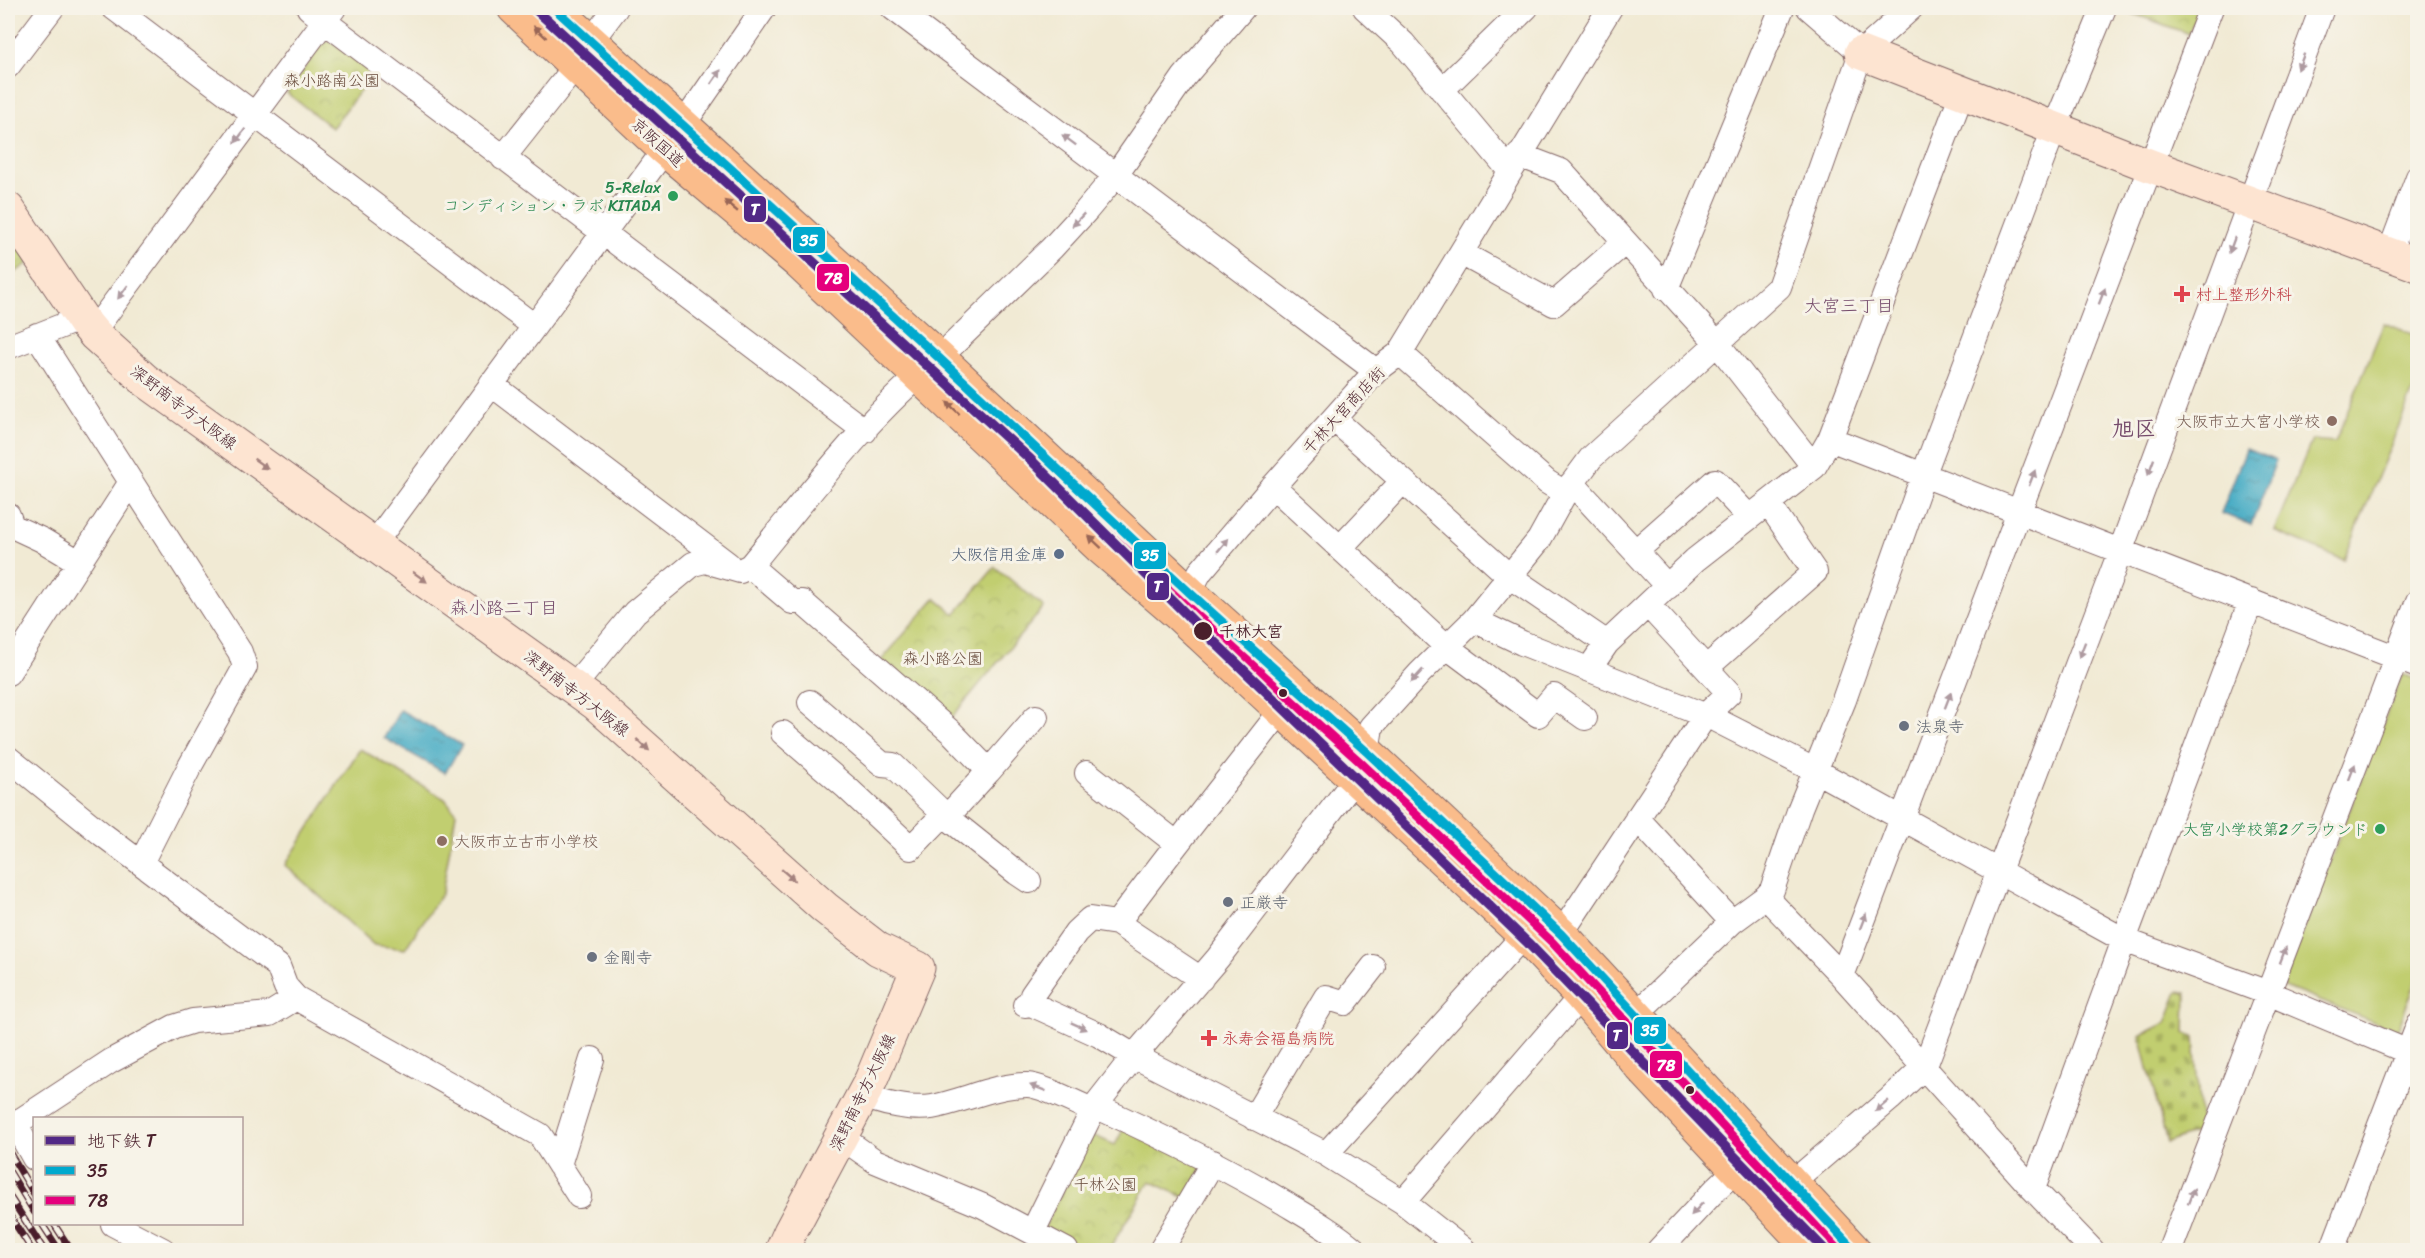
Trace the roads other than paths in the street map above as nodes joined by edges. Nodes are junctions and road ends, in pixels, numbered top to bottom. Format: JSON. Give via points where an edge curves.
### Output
{"nodes":[{"id":1,"x":52,"y":8,"type":"edge"},
{"id":2,"x":114,"y":8,"type":"edge"},
{"id":3,"x":514,"y":8,"type":"edge"},
{"id":4,"x":554,"y":8,"type":"edge"},
{"id":5,"x":616,"y":8,"type":"edge"},
{"id":6,"x":764,"y":8,"type":"edge"},
{"id":7,"x":893,"y":8,"type":"edge"},
{"id":8,"x":1243,"y":8,"type":"edge"},
{"id":9,"x":1365,"y":8,"type":"edge"},
{"id":10,"x":1526,"y":8,"type":"edge"},
{"id":11,"x":1610,"y":8,"type":"edge"},
{"id":12,"x":1782,"y":8,"type":"edge"},
{"id":13,"x":1809,"y":8,"type":"edge"},
{"id":14,"x":1911,"y":8,"type":"edge"},
{"id":15,"x":2104,"y":8,"type":"edge"},
{"id":16,"x":2211,"y":8,"type":"edge"},
{"id":17,"x":2322,"y":8,"type":"edge"},
{"id":18,"x":322,"y":12,"type":"edge"},
{"id":19,"x":583,"y":53,"type":"junction"},
{"id":20,"x":1862,"y":53,"type":"junction"},
{"id":21,"x":8,"y":66,"type":"edge"},
{"id":22,"x":1442,"y":90,"type":"junction"},
{"id":23,"x":1962,"y":93,"type":"junction"},
{"id":24,"x":256,"y":114,"type":"junction"},
{"id":25,"x":2054,"y":129,"type":"junction"},
{"id":26,"x":674,"y":137,"type":"junction"},
{"id":27,"x":503,"y":158,"type":"junction"},
{"id":28,"x":1515,"y":163,"type":"junction"},
{"id":29,"x":2151,"y":166,"type":"junction"},
{"id":30,"x":1116,"y":175,"type":"junction"},
{"id":31,"x":2418,"y":177,"type":"edge"},
{"id":32,"x":2248,"y":202,"type":"junction"},
{"id":33,"x":8,"y":209,"type":"edge"},
{"id":34,"x":601,"y":232,"type":"junction"},
{"id":35,"x":1624,"y":243,"type":"junction"},
{"id":36,"x":1461,"y":252,"type":"junction"},
{"id":37,"x":2403,"y":259,"type":"edge"},
{"id":38,"x":1666,"y":289,"type":"junction"},
{"id":39,"x":85,"y":323,"type":"junction"},
{"id":40,"x":534,"y":326,"type":"junction"},
{"id":41,"x":37,"y":335,"type":"junction"},
{"id":42,"x":1717,"y":343,"type":"junction"},
{"id":43,"x":8,"y":347,"type":"edge"},
{"id":44,"x":1400,"y":353,"type":"junction"},
{"id":45,"x":929,"y":366,"type":"junction"},
{"id":46,"x":1376,"y":371,"type":"junction"},
{"id":47,"x":492,"y":384,"type":"junction"},
{"id":48,"x":1334,"y":419,"type":"junction"},
{"id":49,"x":865,"y":431,"type":"junction"},
{"id":50,"x":1830,"y":439,"type":"junction"},
{"id":51,"x":1814,"y":467,"type":"junction"},
{"id":52,"x":1923,"y":476,"type":"junction"},
{"id":53,"x":1403,"y":481,"type":"junction"},
{"id":54,"x":131,"y":482,"type":"junction"},
{"id":55,"x":1273,"y":486,"type":"junction"},
{"id":56,"x":1569,"y":488,"type":"junction"},
{"id":57,"x":1768,"y":502,"type":"junction"},
{"id":58,"x":2019,"y":513,"type":"junction"},
{"id":59,"x":1749,"y":517,"type":"junction"},
{"id":60,"x":9,"y":523,"type":"edge"},
{"id":61,"x":374,"y":544,"type":"junction"},
{"id":62,"x":1340,"y":548,"type":"junction"},
{"id":63,"x":1636,"y":552,"type":"junction"},
{"id":64,"x":2120,"y":552,"type":"junction"},
{"id":65,"x":79,"y":562,"type":"junction"},
{"id":66,"x":743,"y":568,"type":"junction"},
{"id":67,"x":1509,"y":576,"type":"junction"},
{"id":68,"x":1668,"y":587,"type":"junction"},
{"id":69,"x":2418,"y":600,"type":"edge"},
{"id":70,"x":2251,"y":602,"type":"junction"},
{"id":71,"x":1184,"y":603,"type":"junction"},
{"id":72,"x":1648,"y":605,"type":"junction"},
{"id":73,"x":1474,"y":621,"type":"junction"},
{"id":74,"x":1607,"y":643,"type":"junction"},
{"id":75,"x":1447,"y":647,"type":"junction"},
{"id":76,"x":2407,"y":662,"type":"edge"},
{"id":77,"x":1706,"y":668,"type":"junction"},
{"id":78,"x":1589,"y":669,"type":"junction"},
{"id":79,"x":8,"y":673,"type":"edge"},
{"id":80,"x":573,"y":687,"type":"junction"},
{"id":81,"x":810,"y":702,"type":"dead end"},
{"id":82,"x":1281,"y":711,"type":"junction"},
{"id":83,"x":1705,"y":716,"type":"junction"},
{"id":84,"x":1035,"y":717,"type":"dead end"},
{"id":85,"x":1586,"y":718,"type":"dead end"},
{"id":86,"x":783,"y":733,"type":"dead end"},
{"id":87,"x":8,"y":758,"type":"edge"},
{"id":88,"x":1362,"y":765,"type":"junction"},
{"id":89,"x":989,"y":771,"type":"junction"},
{"id":90,"x":1816,"y":771,"type":"junction"},
{"id":91,"x":1087,"y":772,"type":"dead end"},
{"id":92,"x":945,"y":815,"type":"junction"},
{"id":93,"x":1637,"y":818,"type":"junction"},
{"id":94,"x":1902,"y":820,"type":"junction"},
{"id":95,"x":1176,"y":843,"type":"junction"},
{"id":96,"x":141,"y":863,"type":"junction"},
{"id":97,"x":1998,"y":871,"type":"junction"},
{"id":98,"x":1029,"y":881,"type":"dead end"},
{"id":99,"x":1766,"y":897,"type":"junction"},
{"id":100,"x":1731,"y":922,"type":"junction"},
{"id":101,"x":1117,"y":923,"type":"junction"},
{"id":102,"x":1561,"y":934,"type":"junction"},
{"id":103,"x":1524,"y":935,"type":"junction"},
{"id":104,"x":2124,"y":940,"type":"junction"},
{"id":105,"x":1373,"y":968,"type":"dead end"},
{"id":106,"x":1842,"y":976,"type":"junction"},
{"id":107,"x":1201,"y":979,"type":"junction"},
{"id":108,"x":2268,"y":993,"type":"junction"},
{"id":109,"x":1581,"y":996,"type":"junction"},
{"id":110,"x":297,"y":998,"type":"junction"},
{"id":111,"x":1635,"y":1015,"type":"junction"},
{"id":112,"x":2418,"y":1026,"type":"edge"},
{"id":113,"x":2412,"y":1054,"type":"edge"},
{"id":114,"x":1134,"y":1056,"type":"junction"},
{"id":115,"x":592,"y":1059,"type":"dead end"},
{"id":116,"x":1924,"y":1066,"type":"junction"},
{"id":117,"x":864,"y":1095,"type":"junction"},
{"id":118,"x":1094,"y":1108,"type":"junction"},
{"id":119,"x":1254,"y":1118,"type":"junction"},
{"id":120,"x":11,"y":1125,"type":"edge"},
{"id":121,"x":841,"y":1137,"type":"junction"},
{"id":122,"x":1326,"y":1154,"type":"junction"},
{"id":123,"x":33,"y":1157,"type":"edge"},
{"id":124,"x":1213,"y":1162,"type":"junction"},
{"id":125,"x":559,"y":1165,"type":"junction"},
{"id":126,"x":1736,"y":1170,"type":"junction"},
{"id":127,"x":1792,"y":1183,"type":"junction"},
{"id":128,"x":2033,"y":1189,"type":"junction"},
{"id":129,"x":579,"y":1196,"type":"dead end"},
{"id":130,"x":1403,"y":1202,"type":"junction"},
{"id":131,"x":115,"y":1225,"type":"edge"},
{"id":132,"x":1033,"y":1231,"type":"junction"},
{"id":133,"x":163,"y":1251,"type":"edge"},
{"id":134,"x":782,"y":1251,"type":"edge"},
{"id":135,"x":1066,"y":1251,"type":"edge"},
{"id":136,"x":1161,"y":1251,"type":"edge"},
{"id":137,"x":1355,"y":1251,"type":"edge"},
{"id":138,"x":1464,"y":1251,"type":"edge"},
{"id":139,"x":1659,"y":1251,"type":"edge"},
{"id":140,"x":1812,"y":1251,"type":"edge"},
{"id":141,"x":1854,"y":1251,"type":"edge"},
{"id":142,"x":2092,"y":1251,"type":"edge"},
{"id":143,"x":2170,"y":1251,"type":"edge"},
{"id":144,"x":2332,"y":1251,"type":"edge"}],
"edges":[{"from":1,"to":21,"type":"street"},
{"from":2,"to":24,"type":"street"},
{"from":19,"to":3,"type":"highway","name":"京阪国道","one_way":true},
{"from":4,"to":19,"type":"highway","name":"京阪国道"},
{"from":5,"to":19,"type":"street"},
{"from":26,"to":6,"type":"street","one_way":true},
{"from":30,"to":7,"type":"street","one_way":true},
{"from":8,"to":30,"type":"street","via":[[1184,77]]},
{"from":9,"to":22,"type":"street","via":[[1402,43]]},
{"from":10,"to":22,"type":"street"},
{"from":11,"to":28,"type":"street","name":"千林大宮商店街"},
{"from":12,"to":38,"type":"street"},
{"from":13,"to":20,"type":"street"},
{"from":14,"to":20,"type":"street"},
{"from":15,"to":25,"type":"street"},
{"from":16,"to":29,"type":"street"},
{"from":17,"to":32,"type":"street","one_way":true},
{"from":18,"to":24,"type":"street"},
{"from":18,"to":27,"type":"street"},
{"from":19,"to":26,"type":"highway","name":"京阪国道"},
{"from":19,"to":27,"type":"street"},
{"from":20,"to":23,"type":"main road"},
{"from":20,"to":42,"type":"street","via":[[1779,287]]},
{"from":22,"to":28,"type":"street"},
{"from":23,"to":25,"type":"main road"},
{"from":23,"to":50,"type":"street"},
{"from":24,"to":39,"type":"street","one_way":true,"via":[[101,321]]},
{"from":24,"to":40,"type":"street"},
{"from":25,"to":29,"type":"main road"},
{"from":25,"to":52,"type":"street"},
{"from":26,"to":34,"type":"street"},
{"from":26,"to":45,"type":"highway","name":"京阪国道","via":[[798,262]]},
{"from":27,"to":34,"type":"street"},
{"from":28,"to":35,"type":"street","via":[[1561,171]]},
{"from":28,"to":36,"type":"street","name":"千林大宮商店街"},
{"from":29,"to":32,"type":"main road"},
{"from":58,"to":29,"type":"street","one_way":true},
{"from":30,"to":45,"type":"street","one_way":true,"via":[[1052,248]]},
{"from":30,"to":46,"type":"street"},
{"from":31,"to":37,"type":"street"},
{"from":32,"to":37,"type":"main road"},
{"from":32,"to":64,"type":"street","one_way":true},
{"from":33,"to":39,"type":"main road","name":"深野南寺方大阪線"},
{"from":34,"to":40,"type":"street"},
{"from":34,"to":49,"type":"street"},
{"from":35,"to":36,"type":"street","via":[[1554,304]]},
{"from":35,"to":38,"type":"street"},
{"from":36,"to":44,"type":"street","name":"千林大宮商店街"},
{"from":38,"to":42,"type":"street"},
{"from":39,"to":41,"type":"street","via":[[69,323]]},
{"from":39,"to":61,"type":"main road","name":"深野南寺方大阪線","one_way":true,"via":[[145,380],[191,416]]},
{"from":40,"to":47,"type":"street"},
{"from":41,"to":43,"type":"street"},
{"from":41,"to":54,"type":"street"},
{"from":42,"to":51,"type":"street"},
{"from":42,"to":56,"type":"street","via":[[1591,458]]},
{"from":44,"to":46,"type":"street","name":"千林大宮商店街"},
{"from":44,"to":56,"type":"street","via":[[1547,482]]},
{"from":45,"to":49,"type":"street"},
{"from":45,"to":71,"type":"highway","name":"京阪国道","via":[[1101,548]]},
{"from":46,"to":48,"type":"street","name":"千林大宮商店街"},
{"from":47,"to":61,"type":"street"},
{"from":47,"to":66,"type":"street"},
{"from":48,"to":53,"type":"street"},
{"from":48,"to":55,"type":"street","name":"千林大宮商店街"},
{"from":49,"to":66,"type":"street"},
{"from":50,"to":51,"type":"street"},
{"from":50,"to":52,"type":"street"},
{"from":51,"to":57,"type":"street"},
{"from":52,"to":58,"type":"street"},
{"from":52,"to":90,"type":"street"},
{"from":53,"to":62,"type":"street"},
{"from":53,"to":67,"type":"street"},
{"from":54,"to":65,"type":"street"},
{"from":54,"to":96,"type":"street","via":[[240,652],[245,667]]},
{"from":55,"to":62,"type":"street"},
{"from":71,"to":55,"type":"street","name":"千林大宮商店街","one_way":true,"via":[[1200,572]]},
{"from":56,"to":63,"type":"street"},
{"from":56,"to":67,"type":"street","via":[[1539,540]]},
{"from":57,"to":59,"type":"street"},
{"from":57,"to":77,"type":"street","via":[[1815,572]]},
{"from":58,"to":64,"type":"street"},
{"from":94,"to":58,"type":"street","one_way":true},
{"from":59,"to":63,"type":"street","via":[[1715,481]]},
{"from":59,"to":68,"type":"street"},
{"from":60,"to":65,"type":"street"},
{"from":61,"to":80,"type":"main road","name":"深野南寺方大阪線","one_way":true},
{"from":62,"to":75,"type":"street"},
{"from":63,"to":68,"type":"street"},
{"from":64,"to":70,"type":"street"},
{"from":64,"to":97,"type":"street","one_way":true},
{"from":65,"to":79,"type":"street"},
{"from":66,"to":80,"type":"street","via":[[705,561],[693,564],[635,612]]},
{"from":66,"to":89,"type":"street","via":[[792,602],[802,602],[952,733]]},
{"from":67,"to":73,"type":"street"},
{"from":67,"to":74,"type":"street"},
{"from":68,"to":72,"type":"street"},
{"from":69,"to":76,"type":"street"},
{"from":70,"to":76,"type":"street"},
{"from":70,"to":104,"type":"street"},
{"from":71,"to":82,"type":"highway","name":"京阪国道"},
{"from":71,"to":88,"type":"highway","name":"京阪国道"},
{"from":72,"to":74,"type":"street"},
{"from":72,"to":77,"type":"street"},
{"from":73,"to":75,"type":"street"},
{"from":73,"to":78,"type":"street"},
{"from":74,"to":78,"type":"street"},
{"from":75,"to":85,"type":"street","via":[[1538,715],[1554,696]]},
{"from":75,"to":88,"type":"street","one_way":true,"via":[[1371,727]]},
{"from":108,"to":76,"type":"street","one_way":true},
{"from":77,"to":83,"type":"street","via":[[1729,693]]},
{"from":78,"to":83,"type":"street"},
{"from":80,"to":117,"type":"main road","name":"深野南寺方大阪線","one_way":true,"via":[[619,723],[825,908],[878,949],[908,964]]},
{"from":81,"to":92,"type":"street","via":[[882,764],[893,765]]},
{"from":82,"to":88,"type":"highway","name":"京阪国道"},
{"from":82,"to":95,"type":"street"},
{"from":83,"to":90,"type":"street"},
{"from":83,"to":93,"type":"street"},
{"from":84,"to":89,"type":"street"},
{"from":86,"to":92,"type":"street","via":[[911,848]]},
{"from":87,"to":96,"type":"street"},
{"from":88,"to":102,"type":"highway","name":"京阪国道"},
{"from":88,"to":103,"type":"highway","name":"京阪国道"},
{"from":88,"to":107,"type":"street"},
{"from":89,"to":92,"type":"street"},
{"from":90,"to":94,"type":"street"},
{"from":90,"to":99,"type":"street"},
{"from":91,"to":95,"type":"street"},
{"from":92,"to":98,"type":"street"},
{"from":93,"to":100,"type":"street"},
{"from":93,"to":102,"type":"street"},
{"from":94,"to":97,"type":"street"},
{"from":106,"to":94,"type":"street","one_way":true},
{"from":95,"to":101,"type":"street"},
{"from":96,"to":110,"type":"street","via":[[278,966],[286,987]]},
{"from":97,"to":104,"type":"street"},
{"from":97,"to":116,"type":"street"},
{"from":99,"to":100,"type":"street"},
{"from":99,"to":106,"type":"street"},
{"from":100,"to":111,"type":"street"},
{"from":101,"to":107,"type":"street"},
{"from":101,"to":114,"type":"street","one_way":true,"via":[[1090,919],[1076,932],[1028,1004],[1099,1035]]},
{"from":102,"to":111,"type":"highway","name":"京阪国道"},
{"from":103,"to":109,"type":"highway","name":"京阪国道"},
{"from":103,"to":122,"type":"street"},
{"from":104,"to":108,"type":"street"},
{"from":104,"to":128,"type":"street"},
{"from":105,"to":119,"type":"street","via":[[1345,1003],[1326,997]]},
{"from":106,"to":116,"type":"street"},
{"from":107,"to":114,"type":"street"},
{"from":108,"to":113,"type":"street"},
{"from":143,"to":108,"type":"street","one_way":true},
{"from":109,"to":126,"type":"highway","name":"京阪国道"},
{"from":109,"to":130,"type":"street"},
{"from":110,"to":120,"type":"street","via":[[270,1014],[193,1021],[174,1027],[111,1061]]},
{"from":110,"to":125,"type":"street","via":[[540,1135]]},
{"from":111,"to":127,"type":"highway","name":"京阪国道"},
{"from":112,"to":113,"type":"street"},
{"from":113,"to":144,"type":"street"},
{"from":114,"to":118,"type":"street"},
{"from":114,"to":119,"type":"street"},
{"from":115,"to":125,"type":"street"},
{"from":116,"to":127,"type":"street","one_way":true},
{"from":116,"to":128,"type":"street"},
{"from":118,"to":117,"type":"street","one_way":true,"via":[[1029,1085],[995,1089],[930,1108],[892,1104]]},
{"from":117,"to":121,"type":"main road","name":"深野南寺方大阪線"},
{"from":118,"to":124,"type":"street"},
{"from":118,"to":132,"type":"street"},
{"from":119,"to":122,"type":"street"},
{"from":120,"to":123,"type":"street"},
{"from":121,"to":132,"type":"street","via":[[875,1161]]},
{"from":121,"to":134,"type":"main road","name":"深野南寺方大阪線"},
{"from":122,"to":130,"type":"street"},
{"from":124,"to":136,"type":"street"},
{"from":124,"to":137,"type":"street","via":[[1338,1236]]},
{"from":125,"to":129,"type":"street"},
{"from":126,"to":127,"type":"street"},
{"from":126,"to":139,"type":"street","one_way":true},
{"from":126,"to":140,"type":"highway","name":"京阪国道"},
{"from":127,"to":141,"type":"highway","name":"京阪国道"},
{"from":128,"to":142,"type":"street"},
{"from":130,"to":138,"type":"street"},
{"from":131,"to":133,"type":"street"},
{"from":132,"to":135,"type":"street"}]}
